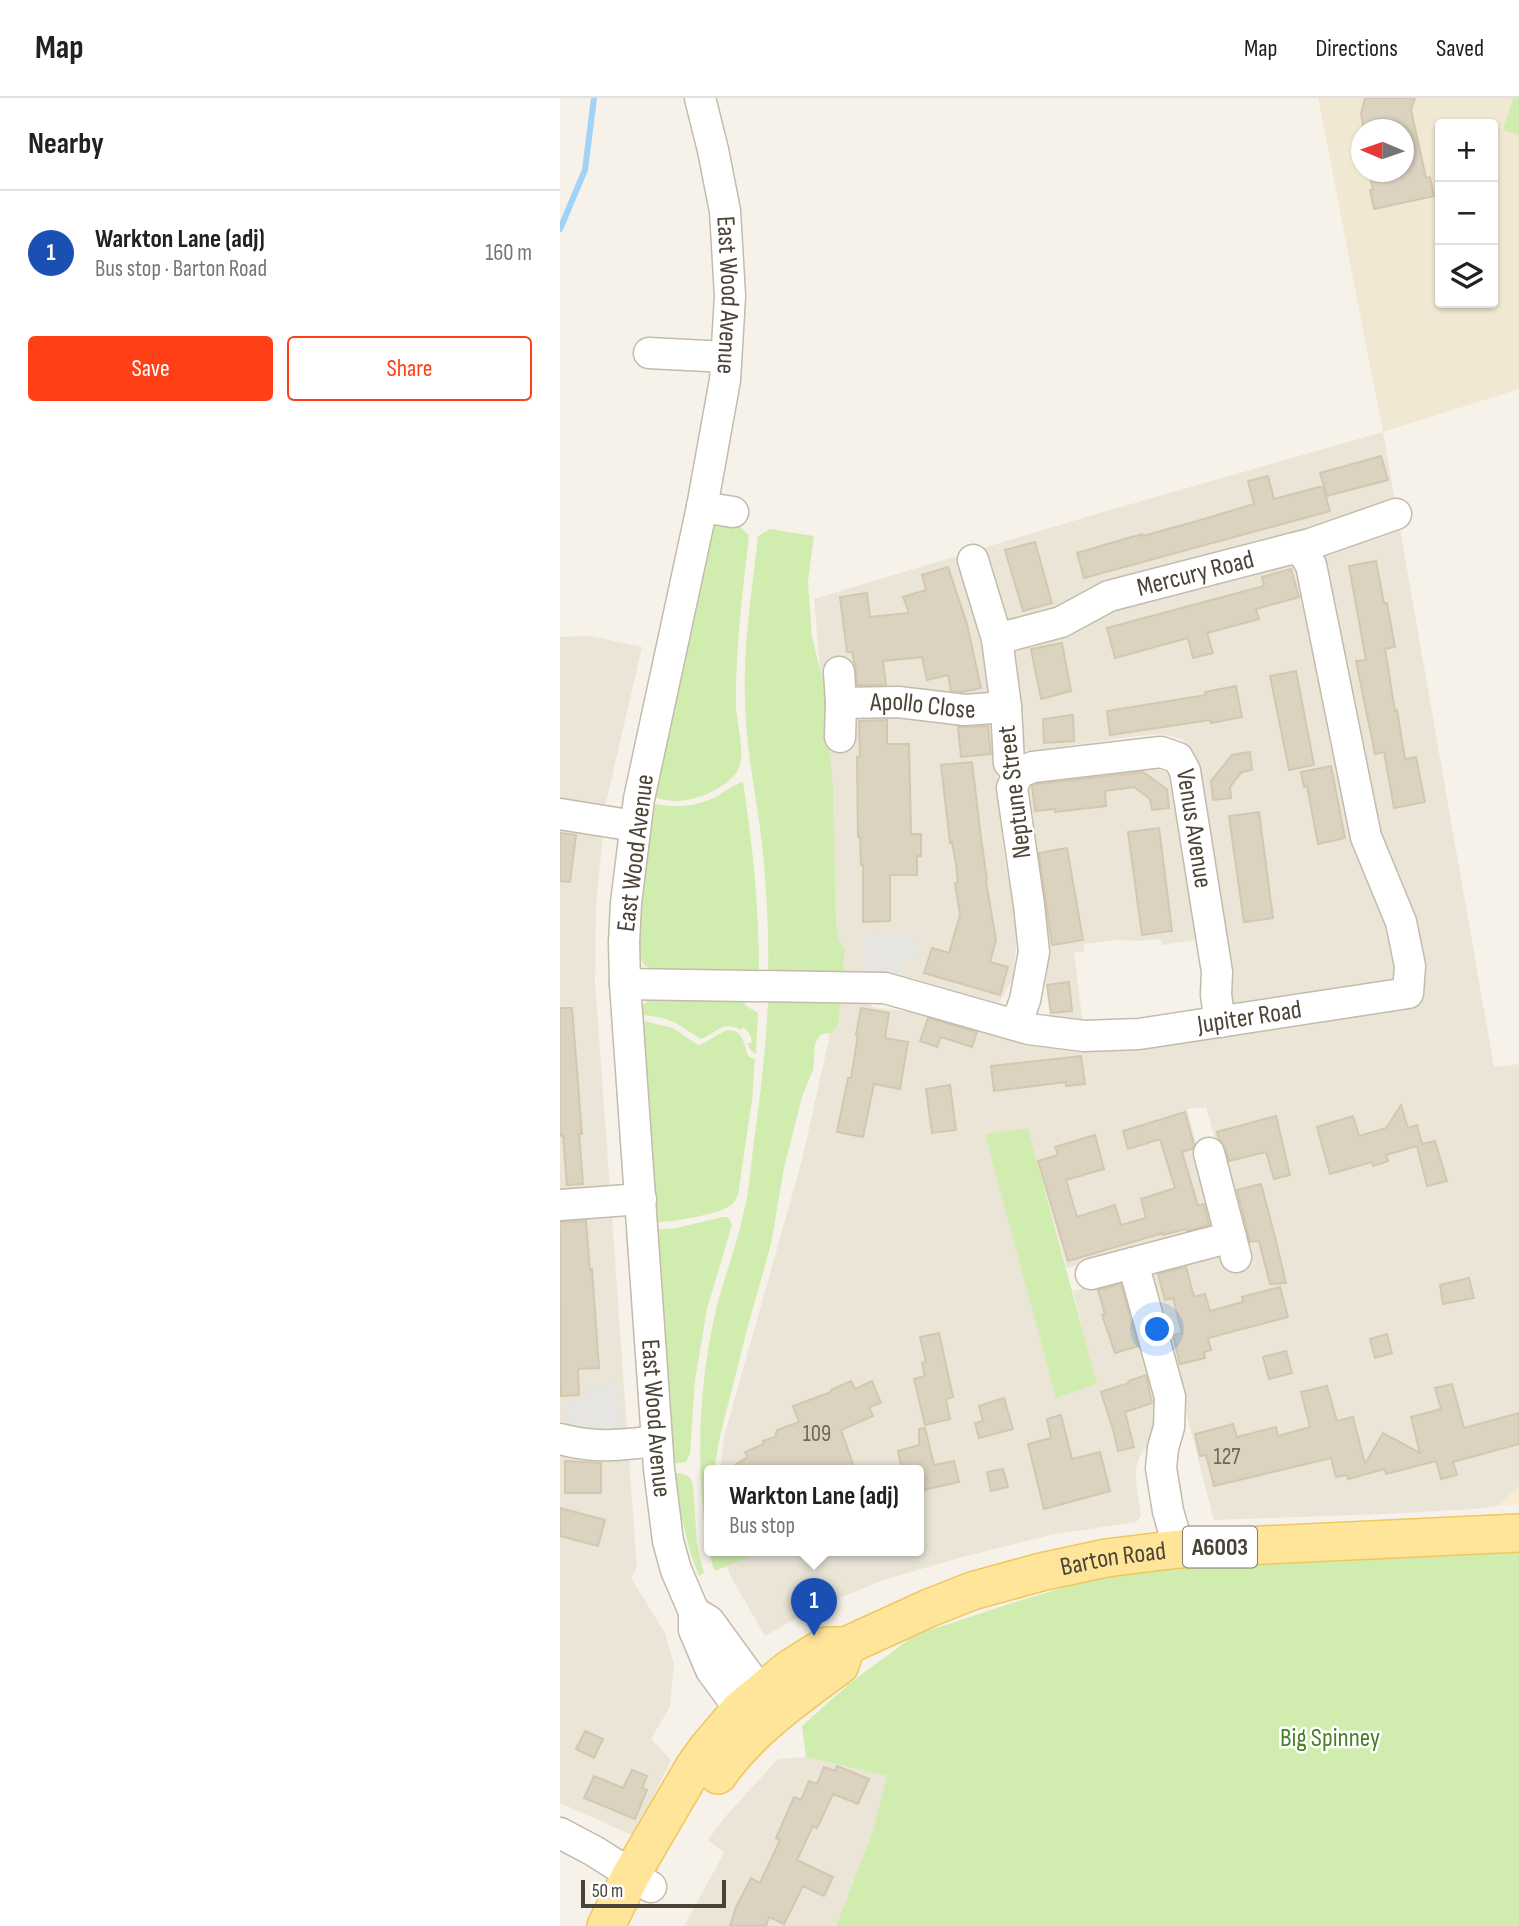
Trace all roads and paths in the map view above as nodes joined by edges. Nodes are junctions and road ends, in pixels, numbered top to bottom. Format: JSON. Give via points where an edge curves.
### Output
{"nodes":[{"id":1,"x":700,"y":98,"type":"edge"},
{"id":2,"x":649,"y":353,"type":"dead end"},
{"id":3,"x":726,"y":357,"type":"junction"},
{"id":4,"x":702,"y":507,"type":"junction"},
{"id":5,"x":733,"y":512,"type":"dead end"},
{"id":6,"x":1396,"y":514,"type":"dead end"},
{"id":7,"x":1290,"y":549,"type":"junction"},
{"id":8,"x":973,"y":560,"type":"dead end"},
{"id":9,"x":997,"y":639,"type":"junction"},
{"id":10,"x":839,"y":672,"type":"dead end"},
{"id":11,"x":841,"y":703,"type":"junction"},
{"id":12,"x":1006,"y":708,"type":"junction"},
{"id":13,"x":840,"y":737,"type":"dead end"},
{"id":14,"x":1017,"y":773,"type":"junction"},
{"id":15,"x":560,"y":814,"type":"edge"},
{"id":16,"x":635,"y":825,"type":"junction"},
{"id":17,"x":625,"y":984,"type":"junction"},
{"id":18,"x":1220,"y":1023,"type":"junction"},
{"id":19,"x":1016,"y":1025,"type":"junction"},
{"id":20,"x":1209,"y":1153,"type":"dead end"},
{"id":21,"x":641,"y":1199,"type":"junction"},
{"id":22,"x":560,"y":1205,"type":"edge"},
{"id":23,"x":1133,"y":1263,"type":"junction"},
{"id":24,"x":1091,"y":1274,"type":"dead end"},
{"id":25,"x":560,"y":1440,"type":"edge"},
{"id":26,"x":657,"y":1441,"type":"junction"},
{"id":27,"x":1519,"y":1533,"type":"edge"},
{"id":28,"x":1178,"y":1549,"type":"junction"},
{"id":29,"x":758,"y":1712,"type":"junction"},
{"id":30,"x":560,"y":1833,"type":"edge"},
{"id":31,"x":641,"y":1881,"type":"junction"},
{"id":32,"x":606,"y":1926,"type":"edge"},
{"id":33,"x":630,"y":1926,"type":"edge"}],
"edges":[{"from":1,"to":3,"type":"street","name":"East Wood Avenue","via":[[725,211],[730,296]]},
{"from":2,"to":3,"type":"street"},
{"from":3,"to":4,"type":"street","name":"East Wood Avenue"},
{"from":4,"to":5,"type":"street"},
{"from":4,"to":16,"type":"street","name":"East Wood Avenue"},
{"from":6,"to":7,"type":"street","name":"Mercury Road"},
{"from":7,"to":9,"type":"street","name":"Mercury Road","via":[[1109,596],[1061,622]]},
{"from":7,"to":18,"type":"street","name":"Jupiter Road","via":[[1302,551],[1311,565],[1366,837],[1401,922],[1410,966],[1408,993]]},
{"from":8,"to":9,"type":"street","name":"Neptune Street"},
{"from":9,"to":12,"type":"street","name":"Neptune Street"},
{"from":10,"to":11,"type":"street","name":"Apollo Close"},
{"from":11,"to":12,"type":"street","name":"Apollo Close"},
{"from":11,"to":13,"type":"street","name":"Apollo Close"},
{"from":12,"to":14,"type":"street","name":"Neptune Street","via":[[1009,764]]},
{"from":14,"to":18,"type":"street","name":"Venus Avenue","via":[[1136,754],[1161,752],[1178,758],[1185,771],[1217,972]]},
{"from":14,"to":19,"type":"street","name":"Neptune Street","via":[[1012,788],[1034,952]]},
{"from":15,"to":16,"type":"street"},
{"from":16,"to":17,"type":"street","name":"East Wood Avenue","via":[[626,903]]},
{"from":17,"to":19,"type":"street","name":"Jupiter Road","via":[[885,988]]},
{"from":17,"to":21,"type":"street","name":"East Wood Avenue"},
{"from":18,"to":19,"type":"street","name":"Jupiter Road","via":[[1084,1036]]},
{"from":20,"to":23,"type":"street","via":[[1234,1247]]},
{"from":21,"to":22,"type":"street"},
{"from":21,"to":26,"type":"street","name":"East Wood Avenue"},
{"from":23,"to":24,"type":"street"},
{"from":23,"to":28,"type":"street","via":[[1170,1397],[1170,1427],[1161,1468]]},
{"from":25,"to":26,"type":"street","via":[[612,1446]]},
{"from":26,"to":29,"type":"street","name":"East Wood Avenue","via":[[663,1513],[676,1570],[694,1612],[709,1621]]},
{"from":27,"to":28,"type":"main road","name":"Barton Road","number":"A6003"},
{"from":28,"to":29,"type":"main road","name":"Barton Road","number":"A6003","via":[[1106,1558],[972,1591],[846,1646],[839,1665]]},
{"from":29,"to":31,"type":"main road","name":"Barton Road","number":"A6003"},
{"from":30,"to":31,"type":"street"},
{"from":31,"to":32,"type":"main road","name":"Barton Road"},
{"from":31,"to":33,"type":"main road","name":"Barton Road","number":"A6003"}]}
